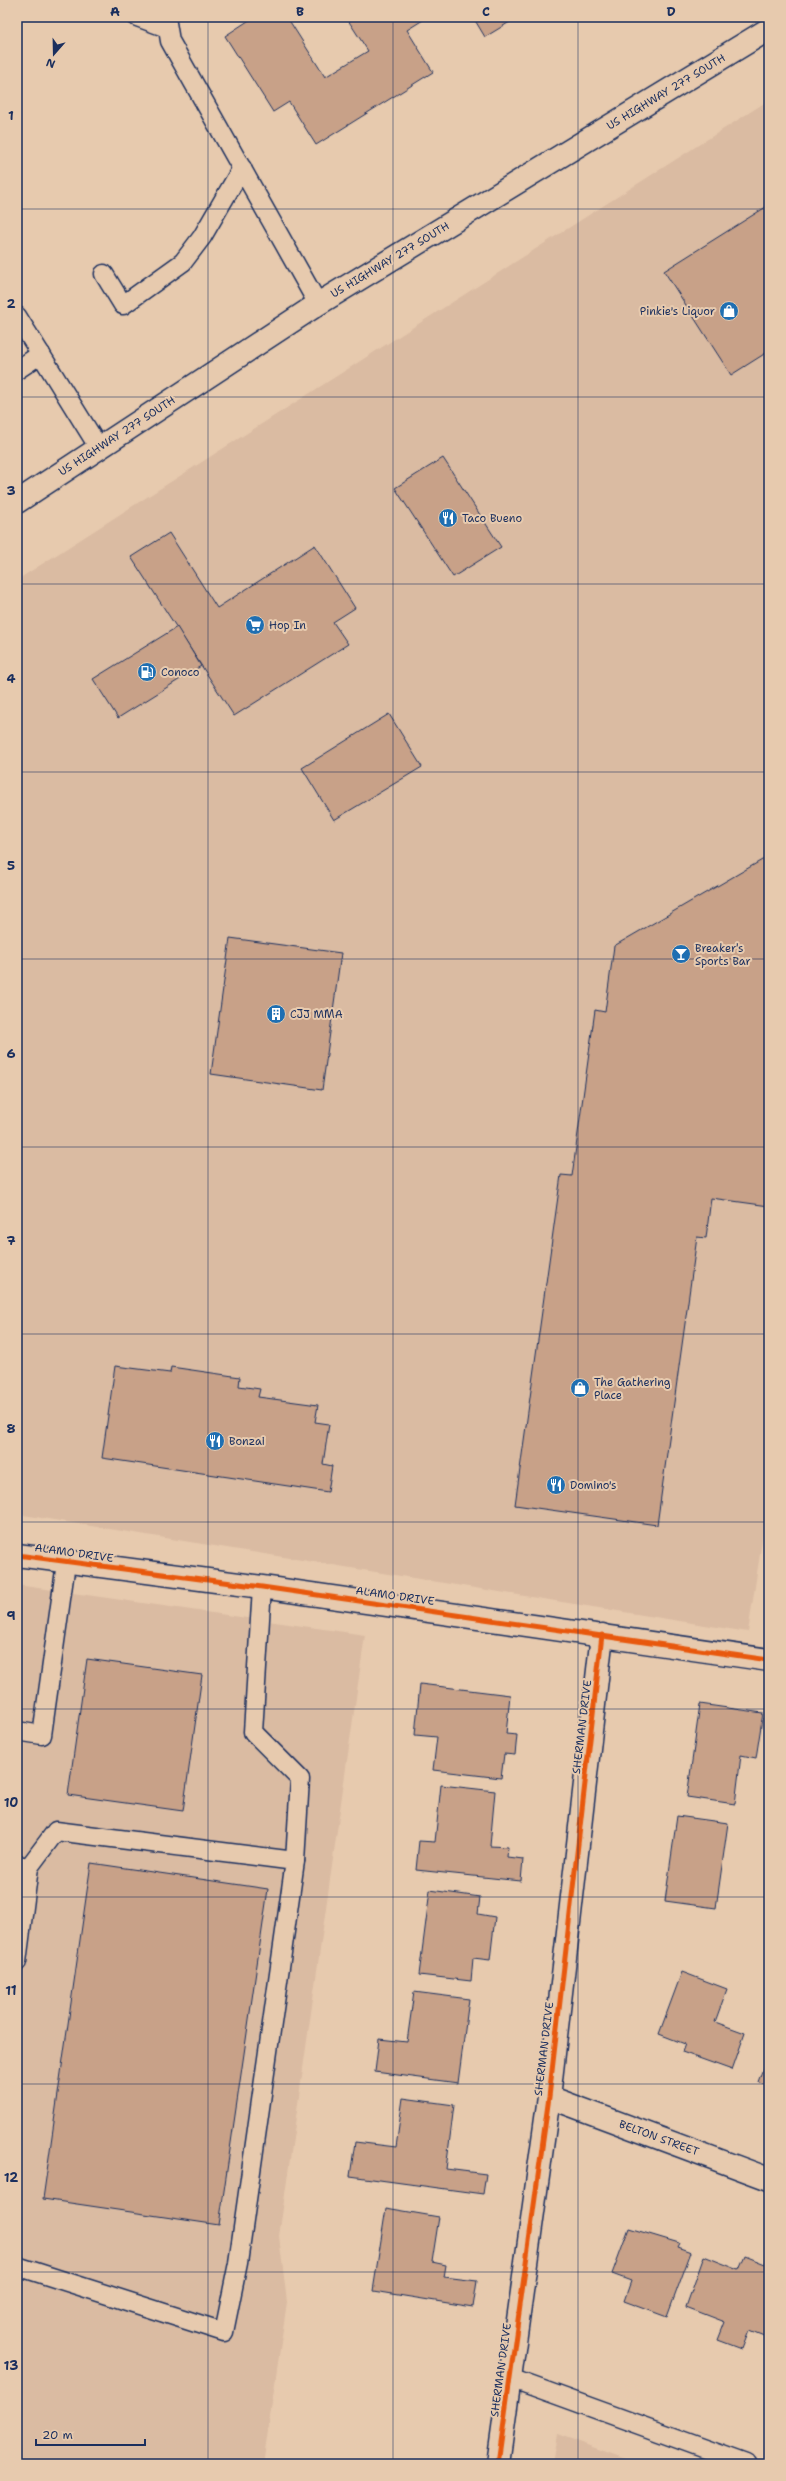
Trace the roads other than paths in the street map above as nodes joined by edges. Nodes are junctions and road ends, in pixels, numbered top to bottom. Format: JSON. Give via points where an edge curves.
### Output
{"nodes":[{"id":1,"x":137,"y":17,"type":"edge"},
{"id":2,"x":166,"y":22,"type":"edge"},
{"id":3,"x":769,"y":29,"type":"edge"},
{"id":4,"x":242,"y":168,"type":"junction"},
{"id":5,"x":104,"y":274,"type":"dead end"},
{"id":6,"x":318,"y":304,"type":"junction"},
{"id":7,"x":17,"y":316,"type":"edge"},
{"id":8,"x":41,"y":354,"type":"junction"},
{"id":9,"x":17,"y":370,"type":"edge"},
{"id":10,"x":99,"y":448,"type":"junction"},
{"id":11,"x":17,"y":502,"type":"edge"},
{"id":12,"x":17,"y":1555,"type":"edge"},
{"id":13,"x":66,"y":1563,"type":"junction"},
{"id":14,"x":262,"y":1587,"type":"junction"},
{"id":15,"x":602,"y":1635,"type":"junction"},
{"id":16,"x":769,"y":1660,"type":"edge"},
{"id":17,"x":17,"y":1731,"type":"edge"},
{"id":18,"x":295,"y":1861,"type":"junction"},
{"id":19,"x":23,"y":1866,"type":"edge"},
{"id":20,"x":17,"y":1962,"type":"edge"},
{"id":21,"x":549,"y":2097,"type":"junction"},
{"id":22,"x":769,"y":2179,"type":"edge"},
{"id":23,"x":17,"y":2266,"type":"edge"},
{"id":24,"x":510,"y":2378,"type":"junction"},
{"id":25,"x":498,"y":2464,"type":"edge"},
{"id":26,"x":747,"y":2464,"type":"edge"}],
"edges":[{"from":1,"to":2,"type":"lane"},
{"from":2,"to":4,"type":"lane","via":[[170,41]]},
{"from":3,"to":6,"type":"main road","name":"US HIGHWAY 277 SOUTH"},
{"from":4,"to":5,"type":"lane","via":[[202,237],[183,262],[123,305]]},
{"from":4,"to":6,"type":"lane"},
{"from":6,"to":10,"type":"main road","name":"US HIGHWAY 277 SOUTH"},
{"from":7,"to":8,"type":"lane"},
{"from":8,"to":9,"type":"lane"},
{"from":8,"to":10,"type":"lane"},
{"from":10,"to":11,"type":"main road","name":"US HIGHWAY 277 SOUTH"},
{"from":12,"to":13,"type":"main road","name":"ALAMO DRIVE"},
{"from":13,"to":14,"type":"main road","name":"ALAMO DRIVE"},
{"from":13,"to":17,"type":"lane","via":[[42,1735]]},
{"from":14,"to":15,"type":"main road","name":"ALAMO DRIVE"},
{"from":14,"to":18,"type":"lane","via":[[253,1732],[300,1779]]},
{"from":15,"to":16,"type":"main road","name":"ALAMO DRIVE"},
{"from":15,"to":21,"type":"main road","name":"SHERMAN DRIVE"},
{"from":18,"to":19,"type":"lane","via":[[56,1831]]},
{"from":18,"to":23,"type":"lane","via":[[238,2263],[224,2332]]},
{"from":19,"to":20,"type":"lane"},
{"from":21,"to":22,"type":"main road","name":"BELTON STREET"},
{"from":21,"to":24,"type":"main road","name":"SHERMAN DRIVE"},
{"from":24,"to":25,"type":"main road","name":"SHERMAN DRIVE"},
{"from":24,"to":26,"type":"lane"}]}
